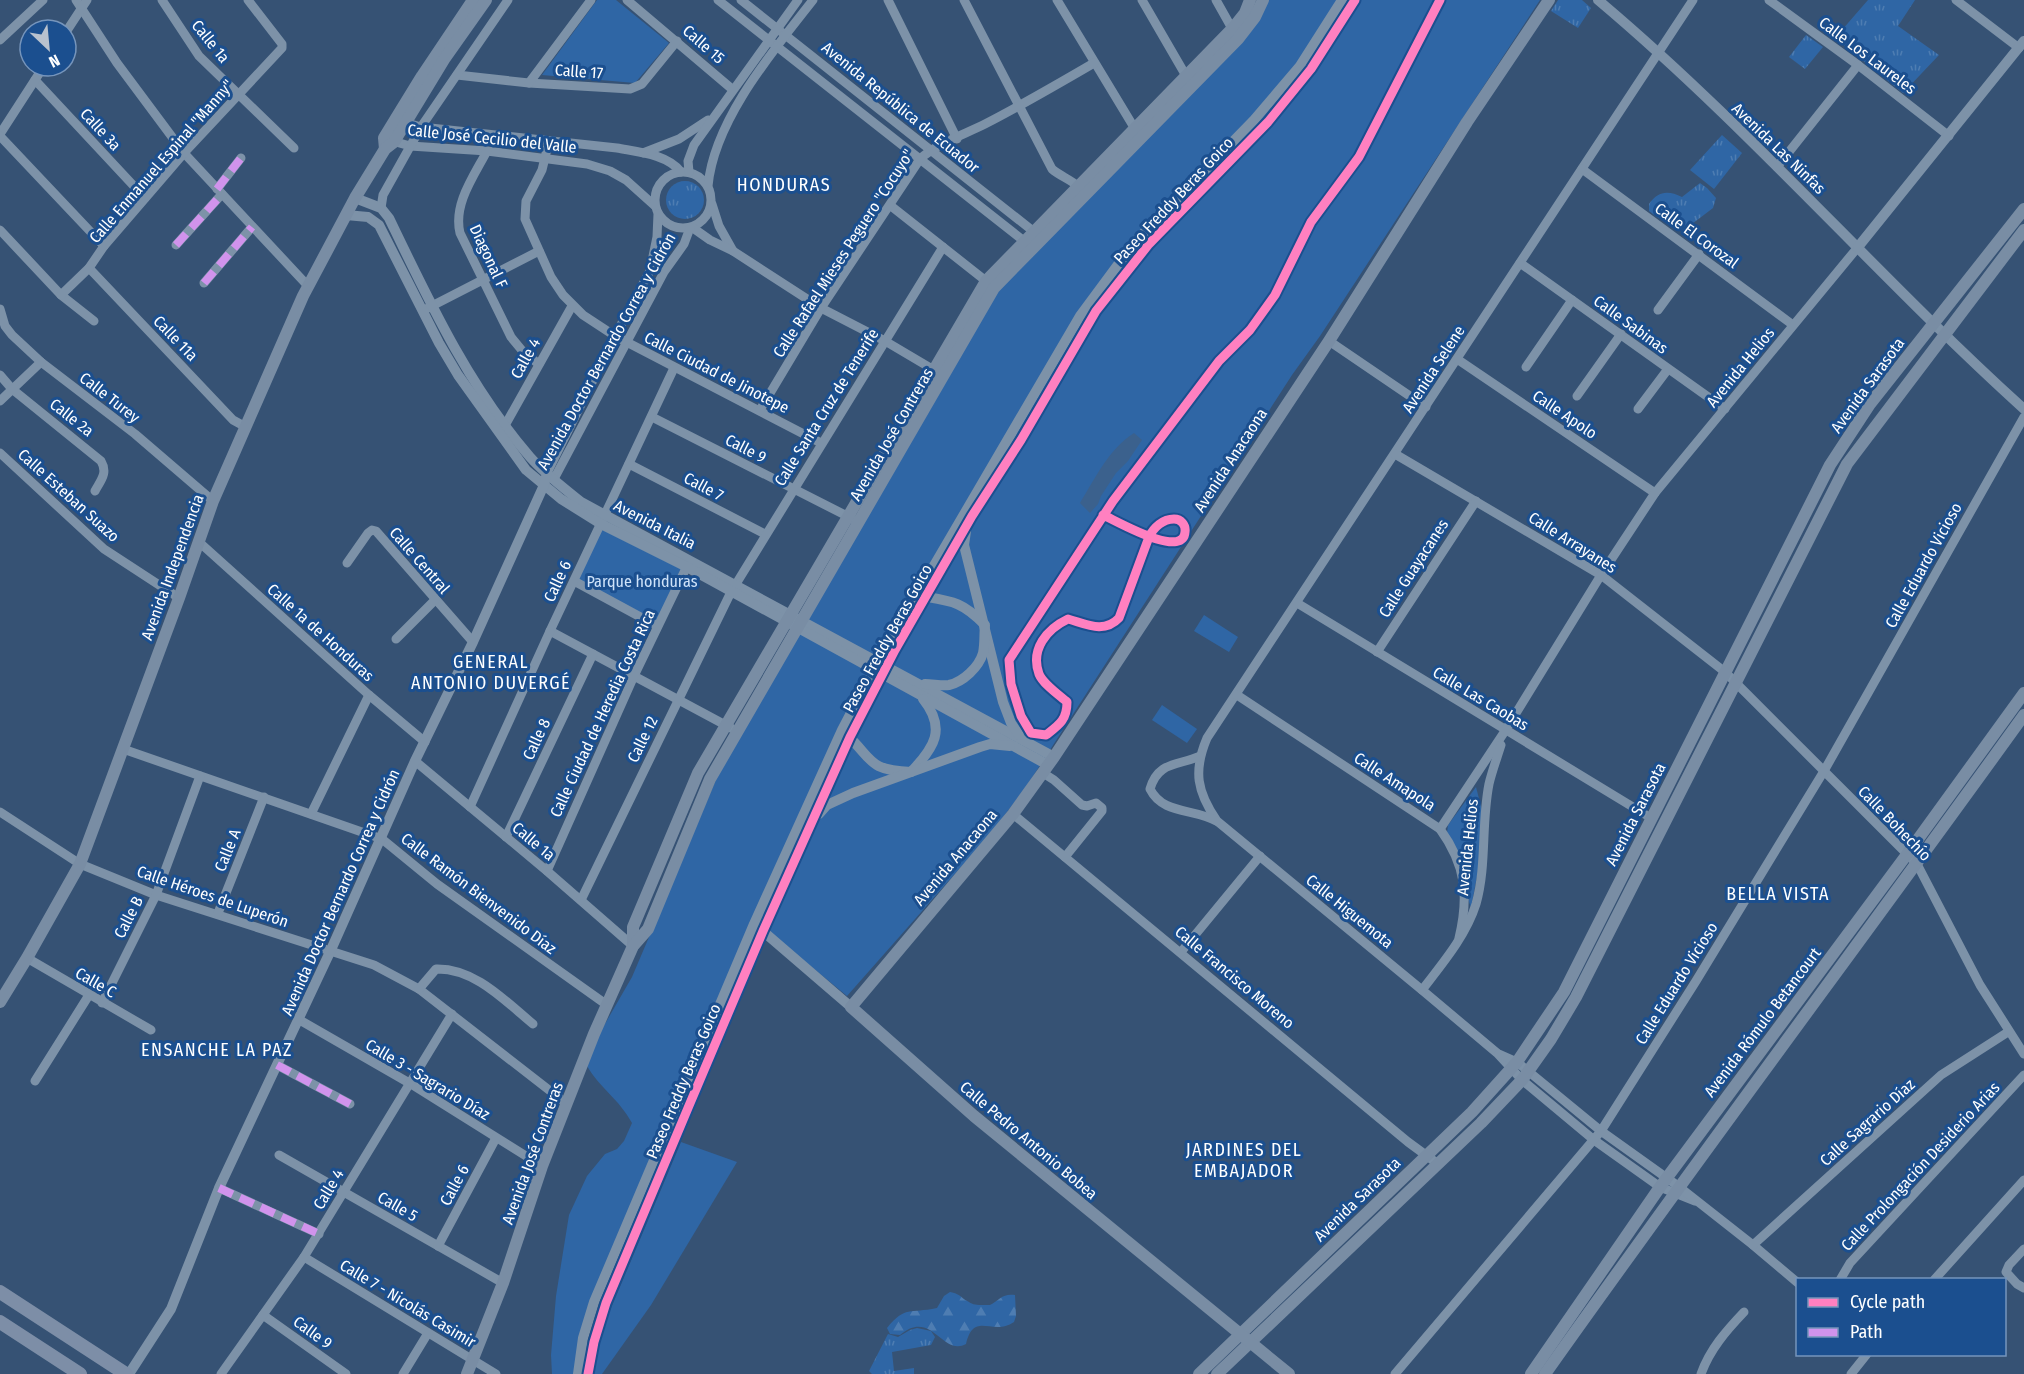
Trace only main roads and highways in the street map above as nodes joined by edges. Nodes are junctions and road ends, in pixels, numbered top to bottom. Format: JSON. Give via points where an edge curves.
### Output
{"nodes":[{"id":1,"x":473,"y":0,"type":"edge"},
{"id":2,"x":486,"y":0,"type":"edge"},
{"id":3,"x":1250,"y":0,"type":"edge"},
{"id":4,"x":1263,"y":0,"type":"edge"},
{"id":5,"x":1549,"y":0,"type":"edge"},
{"id":6,"x":1235,"y":34,"type":"junction"},
{"id":7,"x":1189,"y":81,"type":"junction"},
{"id":8,"x":401,"y":122,"type":"junction"},
{"id":9,"x":2024,"y":209,"type":"edge"},
{"id":10,"x":2024,"y":230,"type":"edge"},
{"id":11,"x":1038,"y":235,"type":"junction"},
{"id":12,"x":1029,"y":245,"type":"junction"},
{"id":13,"x":854,"y":520,"type":"junction"},
{"id":14,"x":795,"y":621,"type":"junction"},
{"id":15,"x":2024,"y":693,"type":"edge"},
{"id":16,"x":2024,"y":715,"type":"edge"},
{"id":17,"x":633,"y":945,"type":"junction"},
{"id":18,"x":0,"y":1002,"type":"edge"},
{"id":19,"x":851,"y":1007,"type":"joint"},
{"id":20,"x":0,"y":1292,"type":"edge"},
{"id":21,"x":0,"y":1322,"type":"edge"},
{"id":22,"x":1240,"y":1334,"type":"junction"},
{"id":23,"x":1250,"y":1343,"type":"junction"},
{"id":24,"x":80,"y":1374,"type":"edge"},
{"id":25,"x":127,"y":1374,"type":"edge"},
{"id":26,"x":467,"y":1374,"type":"edge"},
{"id":27,"x":1199,"y":1374,"type":"edge"},
{"id":28,"x":1217,"y":1374,"type":"edge"},
{"id":29,"x":1289,"y":1374,"type":"edge"},
{"id":30,"x":1531,"y":1374,"type":"edge"},
{"id":31,"x":1545,"y":1374,"type":"edge"}],
"edges":[{"from":1,"to":8,"type":"main road","name":"Avenida Independencia"},
{"from":2,"to":8,"type":"main road","name":"Avenida Independencia"},
{"from":3,"to":6,"type":"main road","name":"Avenida José Contreras"},
{"from":4,"to":6,"type":"main road","name":"Avenida José Contreras","via":[[1255,17]]},
{"from":5,"to":19,"type":"main road","name":"Avenida Anacaona","via":[[1048,765],[1013,814]]},
{"from":6,"to":7,"type":"main road","name":"Avenida José Contreras"},
{"from":7,"to":11,"type":"main road","name":"Avenida José Contreras"},
{"from":7,"to":11,"type":"main road","name":"Avenida José Contreras","via":[[1079,186]]},
{"from":8,"to":18,"type":"main road","name":"Avenida Independencia","via":[[308,286],[244,426],[80,864]]},
{"from":9,"to":22,"type":"main road","name":"Avenida Sarasota","via":[[1870,404],[1830,465],[1564,992],[1514,1065],[1472,1113]]},
{"from":10,"to":23,"type":"main road","name":"Avenida Sarasota","via":[[1847,464],[1576,997],[1551,1039],[1525,1076],[1438,1164]]},
{"from":11,"to":12,"type":"main road","name":"Avenida José Contreras"},
{"from":12,"to":13,"type":"main road","name":"Avenida José Contreras","via":[[994,288]]},
{"from":12,"to":13,"type":"main road","name":"Avenida José Contreras","via":[[986,281]]},
{"from":13,"to":14,"type":"main road","name":"Avenida José Contreras"},
{"from":14,"to":17,"type":"main road","name":"Avenida José Contreras","via":[[710,779],[648,929]]},
{"from":14,"to":17,"type":"main road","name":"Avenida José Contreras","via":[[698,773],[633,927]]},
{"from":15,"to":30,"type":"main road","name":"Avenida Rómulo Betancourt","via":[[1663,1183]]},
{"from":16,"to":31,"type":"main road","name":"Avenida Rómulo Betancourt"},
{"from":17,"to":26,"type":"main road","name":"Avenida José Contreras","via":[[542,1166]]},
{"from":19,"to":22,"type":"main road","name":"Calle Pedro Antonio Bobea","via":[[974,1116]]},
{"from":20,"to":25,"type":"main road"},
{"from":21,"to":24,"type":"main road"},
{"from":22,"to":23,"type":"main road","name":"Calle Pedro Antonio Bobea"},
{"from":22,"to":27,"type":"main road","name":"Avenida Sarasota"},
{"from":23,"to":28,"type":"main road","name":"Avenida Sarasota"},
{"from":23,"to":29,"type":"main road","name":"Calle Pedro Antonio Bobea"}]}
